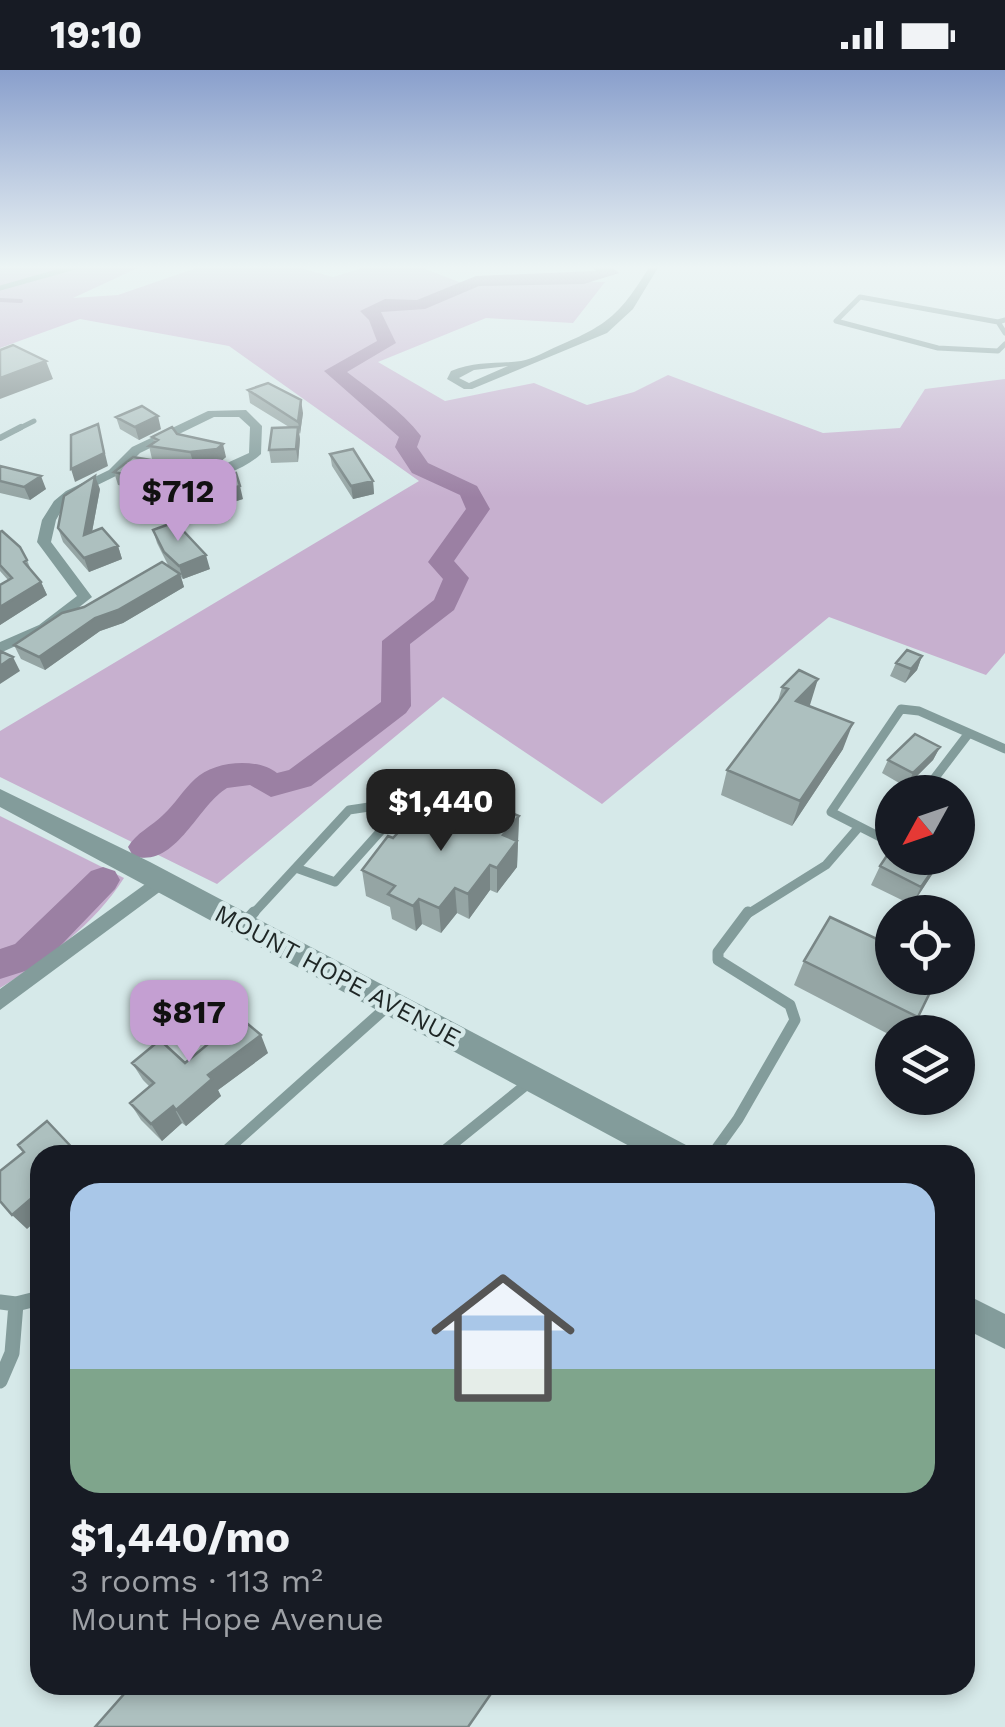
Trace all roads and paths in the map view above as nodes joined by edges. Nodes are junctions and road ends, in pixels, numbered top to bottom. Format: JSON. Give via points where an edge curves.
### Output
{"nodes":[{"id":1,"x":574,"y":343,"type":"edge"},
{"id":2,"x":920,"y":343,"type":"edge"},
{"id":3,"x":1005,"y":344,"type":"edge"},
{"id":4,"x":524,"y":364,"type":"junction"},
{"id":5,"x":34,"y":420,"type":"dead end"},
{"id":6,"x":0,"y":438,"type":"edge"},
{"id":7,"x":130,"y":462,"type":"junction"},
{"id":8,"x":146,"y":465,"type":"edge"},
{"id":9,"x":162,"y":469,"type":"edge"},
{"id":10,"x":0,"y":648,"type":"edge"},
{"id":11,"x":968,"y":733,"type":"junction"},
{"id":12,"x":1005,"y":749,"type":"edge"},
{"id":13,"x":430,"y":774,"type":"dead end"},
{"id":14,"x":937,"y":775,"type":"edge"},
{"id":15,"x":0,"y":798,"type":"edge"},
{"id":16,"x":395,"y":815,"type":"junction"},
{"id":17,"x":858,"y":828,"type":"junction"},
{"id":18,"x":875,"y":835,"type":"edge"},
{"id":19,"x":296,"y":868,"type":"junction"},
{"id":20,"x":162,"y":880,"type":"junction"},
{"id":21,"x":244,"y":924,"type":"junction"},
{"id":22,"x":0,"y":1001,"type":"edge"},
{"id":23,"x":392,"y":1003,"type":"junction"},
{"id":24,"x":533,"y":1079,"type":"junction"},
{"id":25,"x":232,"y":1145,"type":"edge"},
{"id":26,"x":450,"y":1145,"type":"edge"},
{"id":27,"x":655,"y":1145,"type":"edge"},
{"id":28,"x":719,"y":1145,"type":"edge"},
{"id":29,"x":8,"y":1303,"type":"edge"},
{"id":30,"x":975,"y":1316,"type":"edge"},
{"id":31,"x":1005,"y":1332,"type":"edge"},
{"id":32,"x":0,"y":1381,"type":"edge"}],
"edges":[{"from":1,"to":4,"type":"street"},
{"from":2,"to":3,"type":"lane","via":[[998,351]]},
{"from":4,"to":4,"type":"street","via":[[468,388],[453,380],[466,368]]},
{"from":5,"to":6,"type":"lane"},
{"from":7,"to":8,"type":"street"},
{"from":7,"to":9,"type":"street","via":[[136,450],[212,414],[242,413],[256,426],[255,454],[240,466],[215,475]]},
{"from":7,"to":10,"type":"street","via":[[61,500],[46,519],[44,542],[85,597],[44,628]]},
{"from":11,"to":12,"type":"lane"},
{"from":11,"to":14,"type":"lane"},
{"from":11,"to":17,"type":"lane","via":[[907,708],[895,714],[832,807]]},
{"from":13,"to":16,"type":"lane"},
{"from":15,"to":20,"type":"street","name":"MOUNT HOPE AVENUE"},
{"from":16,"to":19,"type":"lane","via":[[350,810]]},
{"from":16,"to":19,"type":"lane","via":[[335,882]]},
{"from":17,"to":18,"type":"lane"},
{"from":17,"to":28,"type":"lane","via":[[826,865],[750,910],[718,952],[725,967],[790,1005],[795,1020]]},
{"from":19,"to":21,"type":"lane"},
{"from":20,"to":21,"type":"street","name":"MOUNT HOPE AVENUE"},
{"from":20,"to":22,"type":"street"},
{"from":21,"to":23,"type":"street","name":"MOUNT HOPE AVENUE"},
{"from":23,"to":24,"type":"street","name":"MOUNT HOPE AVENUE"},
{"from":23,"to":25,"type":"lane"},
{"from":24,"to":26,"type":"lane"},
{"from":24,"to":27,"type":"street","name":"MOUNT HOPE AVENUE"},
{"from":29,"to":32,"type":"lane","via":[[12,1353]]},
{"from":30,"to":31,"type":"street"}]}
